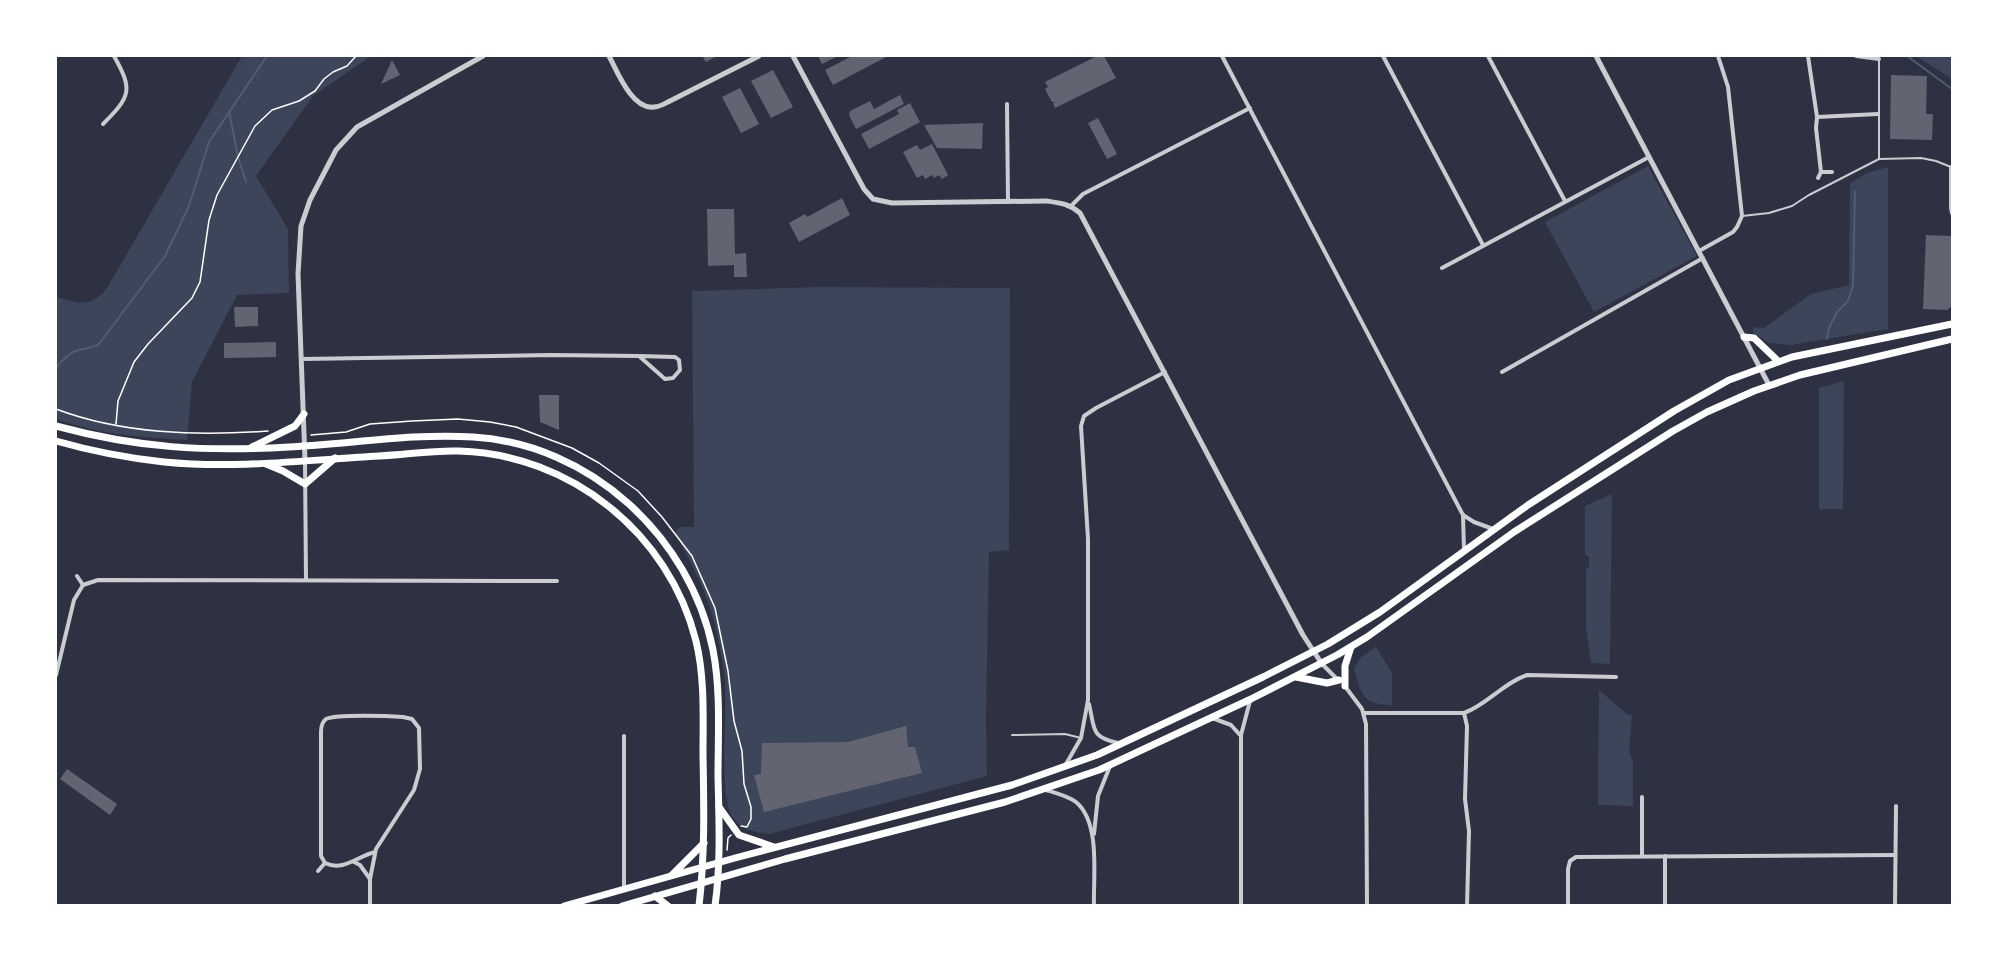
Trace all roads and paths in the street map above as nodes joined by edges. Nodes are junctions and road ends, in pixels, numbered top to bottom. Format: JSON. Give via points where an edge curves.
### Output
{"nodes":[{"id":1,"x":114,"y":56,"type":"edge"},
{"id":2,"x":356,"y":56,"type":"edge"},
{"id":3,"x":483,"y":56,"type":"edge"},
{"id":4,"x":609,"y":56,"type":"edge"},
{"id":5,"x":759,"y":56,"type":"edge"},
{"id":6,"x":793,"y":56,"type":"edge"},
{"id":7,"x":1222,"y":56,"type":"edge"},
{"id":8,"x":1383,"y":56,"type":"edge"},
{"id":9,"x":1488,"y":56,"type":"edge"},
{"id":10,"x":1596,"y":56,"type":"edge"},
{"id":11,"x":1718,"y":56,"type":"edge"},
{"id":12,"x":1808,"y":56,"type":"edge"},
{"id":13,"x":1856,"y":56,"type":"edge"},
{"id":14,"x":1879,"y":57,"type":"edge"},
{"id":15,"x":1007,"y":104,"type":"dead end"},
{"id":16,"x":1250,"y":108,"type":"junction"},
{"id":17,"x":1878,"y":114,"type":"junction"},
{"id":18,"x":1817,"y":117,"type":"junction"},
{"id":19,"x":103,"y":124,"type":"dead end"},
{"id":20,"x":1649,"y":157,"type":"junction"},
{"id":21,"x":1879,"y":159,"type":"junction"},
{"id":22,"x":1951,"y":167,"type":"joint"},
{"id":23,"x":1821,"y":172,"type":"junction"},
{"id":24,"x":1832,"y":172,"type":"dead end"},
{"id":25,"x":1818,"y":178,"type":"dead end"},
{"id":26,"x":1565,"y":201,"type":"junction"},
{"id":27,"x":1008,"y":202,"type":"junction"},
{"id":28,"x":1071,"y":206,"type":"junction"},
{"id":29,"x":1953,"y":213,"type":"edge"},
{"id":30,"x":1742,"y":216,"type":"junction"},
{"id":31,"x":1484,"y":245,"type":"junction"},
{"id":32,"x":1699,"y":251,"type":"junction"},
{"id":33,"x":1703,"y":258,"type":"junction"},
{"id":34,"x":1442,"y":268,"type":"dead end"},
{"id":35,"x":1953,"y":324,"type":"edge"},
{"id":36,"x":1744,"y":337,"type":"junction"},
{"id":37,"x":1953,"y":339,"type":"edge"},
{"id":38,"x":639,"y":356,"type":"junction"},
{"id":39,"x":302,"y":359,"type":"junction"},
{"id":40,"x":1778,"y":361,"type":"junction"},
{"id":41,"x":1760,"y":368,"type":"junction"},
{"id":42,"x":1165,"y":372,"type":"junction"},
{"id":43,"x":1502,"y":372,"type":"dead end"},
{"id":44,"x":1769,"y":385,"type":"junction"},
{"id":45,"x":56,"y":409,"type":"edge"},
{"id":46,"x":304,"y":414,"type":"junction"},
{"id":47,"x":116,"y":425,"type":"junction"},
{"id":48,"x":56,"y":426,"type":"edge"},
{"id":49,"x":269,"y":430,"type":"dead end"},
{"id":50,"x":319,"y":434,"type":"dead end"},
{"id":51,"x":56,"y":441,"type":"edge"},
{"id":52,"x":305,"y":446,"type":"junction"},
{"id":53,"x":246,"y":449,"type":"junction"},
{"id":54,"x":335,"y":458,"type":"junction"},
{"id":55,"x":305,"y":460,"type":"junction"},
{"id":56,"x":264,"y":463,"type":"junction"},
{"id":57,"x":305,"y":484,"type":"junction"},
{"id":58,"x":1463,"y":515,"type":"junction"},
{"id":59,"x":1493,"y":529,"type":"junction"},
{"id":60,"x":1464,"y":550,"type":"junction"},
{"id":61,"x":77,"y":576,"type":"dead end"},
{"id":62,"x":306,"y":580,"type":"junction"},
{"id":63,"x":557,"y":581,"type":"dead end"},
{"id":64,"x":83,"y":585,"type":"junction"},
{"id":65,"x":1351,"y":647,"type":"junction"},
{"id":66,"x":1313,"y":652,"type":"junction"},
{"id":67,"x":1322,"y":664,"type":"junction"},
{"id":68,"x":56,"y":675,"type":"edge"},
{"id":69,"x":1296,"y":677,"type":"junction"},
{"id":70,"x":1616,"y":677,"type":"dead end"},
{"id":71,"x":1342,"y":683,"type":"junction"},
{"id":72,"x":1251,"y":699,"type":"junction"},
{"id":73,"x":1088,"y":700,"type":"junction"},
{"id":74,"x":1464,"y":713,"type":"junction"},
{"id":75,"x":1364,"y":714,"type":"junction"},
{"id":76,"x":419,"y":717,"type":"dead end"},
{"id":77,"x":1212,"y":718,"type":"junction"},
{"id":78,"x":415,"y":721,"type":"junction"},
{"id":79,"x":1012,"y":735,"type":"dead end"},
{"id":80,"x":1241,"y":735,"type":"junction"},
{"id":81,"x":624,"y":736,"type":"dead end"},
{"id":82,"x":1081,"y":738,"type":"junction"},
{"id":83,"x":1121,"y":744,"type":"junction"},
{"id":84,"x":1110,"y":765,"type":"junction"},
{"id":85,"x":1065,"y":768,"type":"junction"},
{"id":86,"x":1046,"y":790,"type":"junction"},
{"id":87,"x":1642,"y":797,"type":"dead end"},
{"id":88,"x":1896,"y":806,"type":"dead end"},
{"id":89,"x":719,"y":807,"type":"junction"},
{"id":90,"x":739,"y":827,"type":"dead end"},
{"id":91,"x":732,"y":835,"type":"dead end"},
{"id":92,"x":1093,"y":836,"type":"junction"},
{"id":93,"x":704,"y":843,"type":"junction"},
{"id":94,"x":775,"y":847,"type":"junction"},
{"id":95,"x":375,"y":852,"type":"junction"},
{"id":96,"x":724,"y":853,"type":"dead end"},
{"id":97,"x":1642,"y":855,"type":"junction"},
{"id":98,"x":1895,"y":855,"type":"junction"},
{"id":99,"x":1665,"y":856,"type":"junction"},
{"id":100,"x":354,"y":862,"type":"junction"},
{"id":101,"x":325,"y":863,"type":"junction"},
{"id":102,"x":718,"y":863,"type":"junction"},
{"id":103,"x":704,"y":867,"type":"junction"},
{"id":104,"x":318,"y":871,"type":"dead end"},
{"id":105,"x":672,"y":875,"type":"junction"},
{"id":106,"x":718,"y":878,"type":"junction"},
{"id":107,"x":370,"y":879,"type":"junction"},
{"id":108,"x":702,"y":883,"type":"junction"},
{"id":109,"x":624,"y":889,"type":"junction"},
{"id":110,"x":655,"y":896,"type":"junction"},
{"id":111,"x":370,"y":906,"type":"edge"},
{"id":112,"x":564,"y":906,"type":"edge"},
{"id":113,"x":622,"y":906,"type":"edge"},
{"id":114,"x":668,"y":906,"type":"edge"},
{"id":115,"x":699,"y":906,"type":"edge"},
{"id":116,"x":715,"y":906,"type":"edge"},
{"id":117,"x":1094,"y":906,"type":"edge"},
{"id":118,"x":1241,"y":906,"type":"edge"},
{"id":119,"x":1367,"y":906,"type":"edge"},
{"id":120,"x":1467,"y":906,"type":"edge"},
{"id":121,"x":1568,"y":906,"type":"edge"},
{"id":122,"x":1665,"y":906,"type":"edge"},
{"id":123,"x":1895,"y":906,"type":"edge"}],
"edges":[{"from":1,"to":19,"type":"street","via":[[128,86],[119,107]]},
{"from":2,"to":47,"type":"path","via":[[315,91],[299,102],[272,110],[255,126],[217,195],[209,220],[200,282],[192,298],[134,362],[118,401]]},
{"from":3,"to":39,"type":"street","via":[[368,118],[336,150],[301,226],[298,274]]},
{"from":4,"to":5,"type":"street","via":[[628,92],[641,105],[653,107]]},
{"from":6,"to":27,"type":"street","via":[[873,199],[885,203]]},
{"from":7,"to":16,"type":"street"},
{"from":8,"to":31,"type":"street"},
{"from":9,"to":26,"type":"street"},
{"from":10,"to":20,"type":"street"},
{"from":11,"to":30,"type":"street","via":[[1728,87]]},
{"from":12,"to":18,"type":"street"},
{"from":13,"to":14,"type":"street"},
{"from":14,"to":17,"type":"lane"},
{"from":15,"to":27,"type":"street"},
{"from":16,"to":28,"type":"street","via":[[1083,194]]},
{"from":16,"to":58,"type":"street"},
{"from":17,"to":18,"type":"street"},
{"from":17,"to":21,"type":"lane"},
{"from":18,"to":23,"type":"street"},
{"from":20,"to":26,"type":"street"},
{"from":20,"to":32,"type":"street"},
{"from":21,"to":22,"type":"lane","via":[[1921,158]]},
{"from":21,"to":30,"type":"lane","via":[[1792,206]]},
{"from":22,"to":29,"type":"street"},
{"from":23,"to":24,"type":"street"},
{"from":23,"to":25,"type":"street"},
{"from":26,"to":31,"type":"street"},
{"from":27,"to":28,"type":"street","via":[[1047,201]]},
{"from":28,"to":42,"type":"street","via":[[1080,213]]},
{"from":30,"to":32,"type":"street","via":[[1734,232]]},
{"from":31,"to":34,"type":"street"},
{"from":32,"to":33,"type":"street"},
{"from":33,"to":36,"type":"street"},
{"from":33,"to":43,"type":"street"},
{"from":35,"to":40,"type":"main road"},
{"from":36,"to":40,"type":"main road","via":[[1754,338]]},
{"from":36,"to":41,"type":"street"},
{"from":37,"to":44,"type":"main road"},
{"from":38,"to":38,"type":"street","via":[[675,357],[680,370],[673,378],[665,379]]},
{"from":38,"to":39,"type":"street"},
{"from":39,"to":46,"type":"street"},
{"from":40,"to":41,"type":"main road"},
{"from":41,"to":44,"type":"street"},
{"from":41,"to":59,"type":"main road","via":[[1729,380],[1674,411]]},
{"from":42,"to":66,"type":"street"},
{"from":42,"to":73,"type":"street","via":[[1096,408],[1084,416],[1081,426],[1088,540]]},
{"from":44,"to":65,"type":"main road","via":[[1722,404],[1673,431],[1507,536]]},
{"from":45,"to":47,"type":"path"},
{"from":46,"to":52,"type":"street"},
{"from":46,"to":53,"type":"main road","via":[[296,426]]},
{"from":47,"to":49,"type":"path","via":[[204,433]]},
{"from":48,"to":53,"type":"main road","via":[[144,445]]},
{"from":50,"to":90,"type":"path","via":[[346,432],[370,424],[458,419],[516,427],[583,454],[638,491],[692,556],[715,608],[751,807],[749,824]]},
{"from":51,"to":56,"type":"main road","via":[[166,462]]},
{"from":52,"to":53,"type":"main road"},
{"from":52,"to":55,"type":"street"},
{"from":52,"to":89,"type":"main road","via":[[440,437],[494,439],[556,458],[627,501],[674,555],[706,625],[717,677]]},
{"from":54,"to":55,"type":"main road"},
{"from":54,"to":57,"type":"main road"},
{"from":54,"to":93,"type":"main road","via":[[459,451],[512,458],[549,470],[584,488],[627,522],[670,578],[696,639],[702,684]]},
{"from":55,"to":56,"type":"main road"},
{"from":55,"to":57,"type":"street"},
{"from":56,"to":57,"type":"main road"},
{"from":57,"to":62,"type":"street"},
{"from":58,"to":59,"type":"street"},
{"from":58,"to":60,"type":"street"},
{"from":59,"to":60,"type":"main road"},
{"from":60,"to":66,"type":"main road","via":[[1380,612]]},
{"from":61,"to":64,"type":"street"},
{"from":62,"to":63,"type":"street"},
{"from":62,"to":64,"type":"street","via":[[98,580]]},
{"from":64,"to":68,"type":"street","via":[[74,600]]},
{"from":65,"to":67,"type":"main road"},
{"from":65,"to":71,"type":"main road"},
{"from":66,"to":67,"type":"street"},
{"from":66,"to":83,"type":"main road"},
{"from":67,"to":69,"type":"main road"},
{"from":67,"to":71,"type":"street"},
{"from":69,"to":71,"type":"main road"},
{"from":69,"to":72,"type":"main road"},
{"from":70,"to":74,"type":"street","via":[[1527,675]]},
{"from":71,"to":75,"type":"street"},
{"from":72,"to":77,"type":"main road"},
{"from":72,"to":80,"type":"street"},
{"from":73,"to":82,"type":"street"},
{"from":73,"to":83,"type":"street","via":[[1098,736]]},
{"from":74,"to":75,"type":"street"},
{"from":74,"to":120,"type":"street","via":[[1469,831]]},
{"from":75,"to":119,"type":"street"},
{"from":76,"to":78,"type":"street"},
{"from":77,"to":80,"type":"street","via":[[1231,725]]},
{"from":77,"to":84,"type":"main road"},
{"from":78,"to":95,"type":"street","via":[[420,734],[417,783]]},
{"from":78,"to":101,"type":"street","via":[[396,716],[322,719],[320,846]]},
{"from":79,"to":82,"type":"lane","via":[[1065,734]]},
{"from":80,"to":118,"type":"street"},
{"from":81,"to":109,"type":"street"},
{"from":82,"to":85,"type":"street"},
{"from":83,"to":85,"type":"main road"},
{"from":84,"to":86,"type":"main road"},
{"from":84,"to":92,"type":"street","via":[[1098,796]]},
{"from":85,"to":94,"type":"main road"},
{"from":86,"to":92,"type":"street","via":[[1078,804],[1088,818]]},
{"from":86,"to":106,"type":"main road"},
{"from":87,"to":97,"type":"street"},
{"from":88,"to":98,"type":"street"},
{"from":89,"to":94,"type":"main road","via":[[739,835]]},
{"from":89,"to":102,"type":"main road"},
{"from":91,"to":96,"type":"path"},
{"from":92,"to":117,"type":"street"},
{"from":93,"to":103,"type":"main road"},
{"from":93,"to":105,"type":"main road"},
{"from":94,"to":102,"type":"main road"},
{"from":95,"to":100,"type":"street"},
{"from":95,"to":107,"type":"street"},
{"from":97,"to":99,"type":"street"},
{"from":97,"to":121,"type":"street","via":[[1576,856],[1568,869]]},
{"from":98,"to":99,"type":"street"},
{"from":98,"to":123,"type":"street"},
{"from":99,"to":122,"type":"street"},
{"from":100,"to":101,"type":"street","via":[[335,866]]},
{"from":100,"to":107,"type":"street"},
{"from":101,"to":104,"type":"street"},
{"from":102,"to":103,"type":"main road"},
{"from":102,"to":106,"type":"main road"},
{"from":103,"to":105,"type":"main road"},
{"from":103,"to":108,"type":"main road"},
{"from":105,"to":109,"type":"main road"},
{"from":106,"to":108,"type":"main road"},
{"from":106,"to":116,"type":"main road"},
{"from":107,"to":111,"type":"street"},
{"from":108,"to":110,"type":"main road"},
{"from":108,"to":115,"type":"main road"},
{"from":109,"to":112,"type":"main road"},
{"from":110,"to":113,"type":"main road"},
{"from":110,"to":114,"type":"main road"}]}
